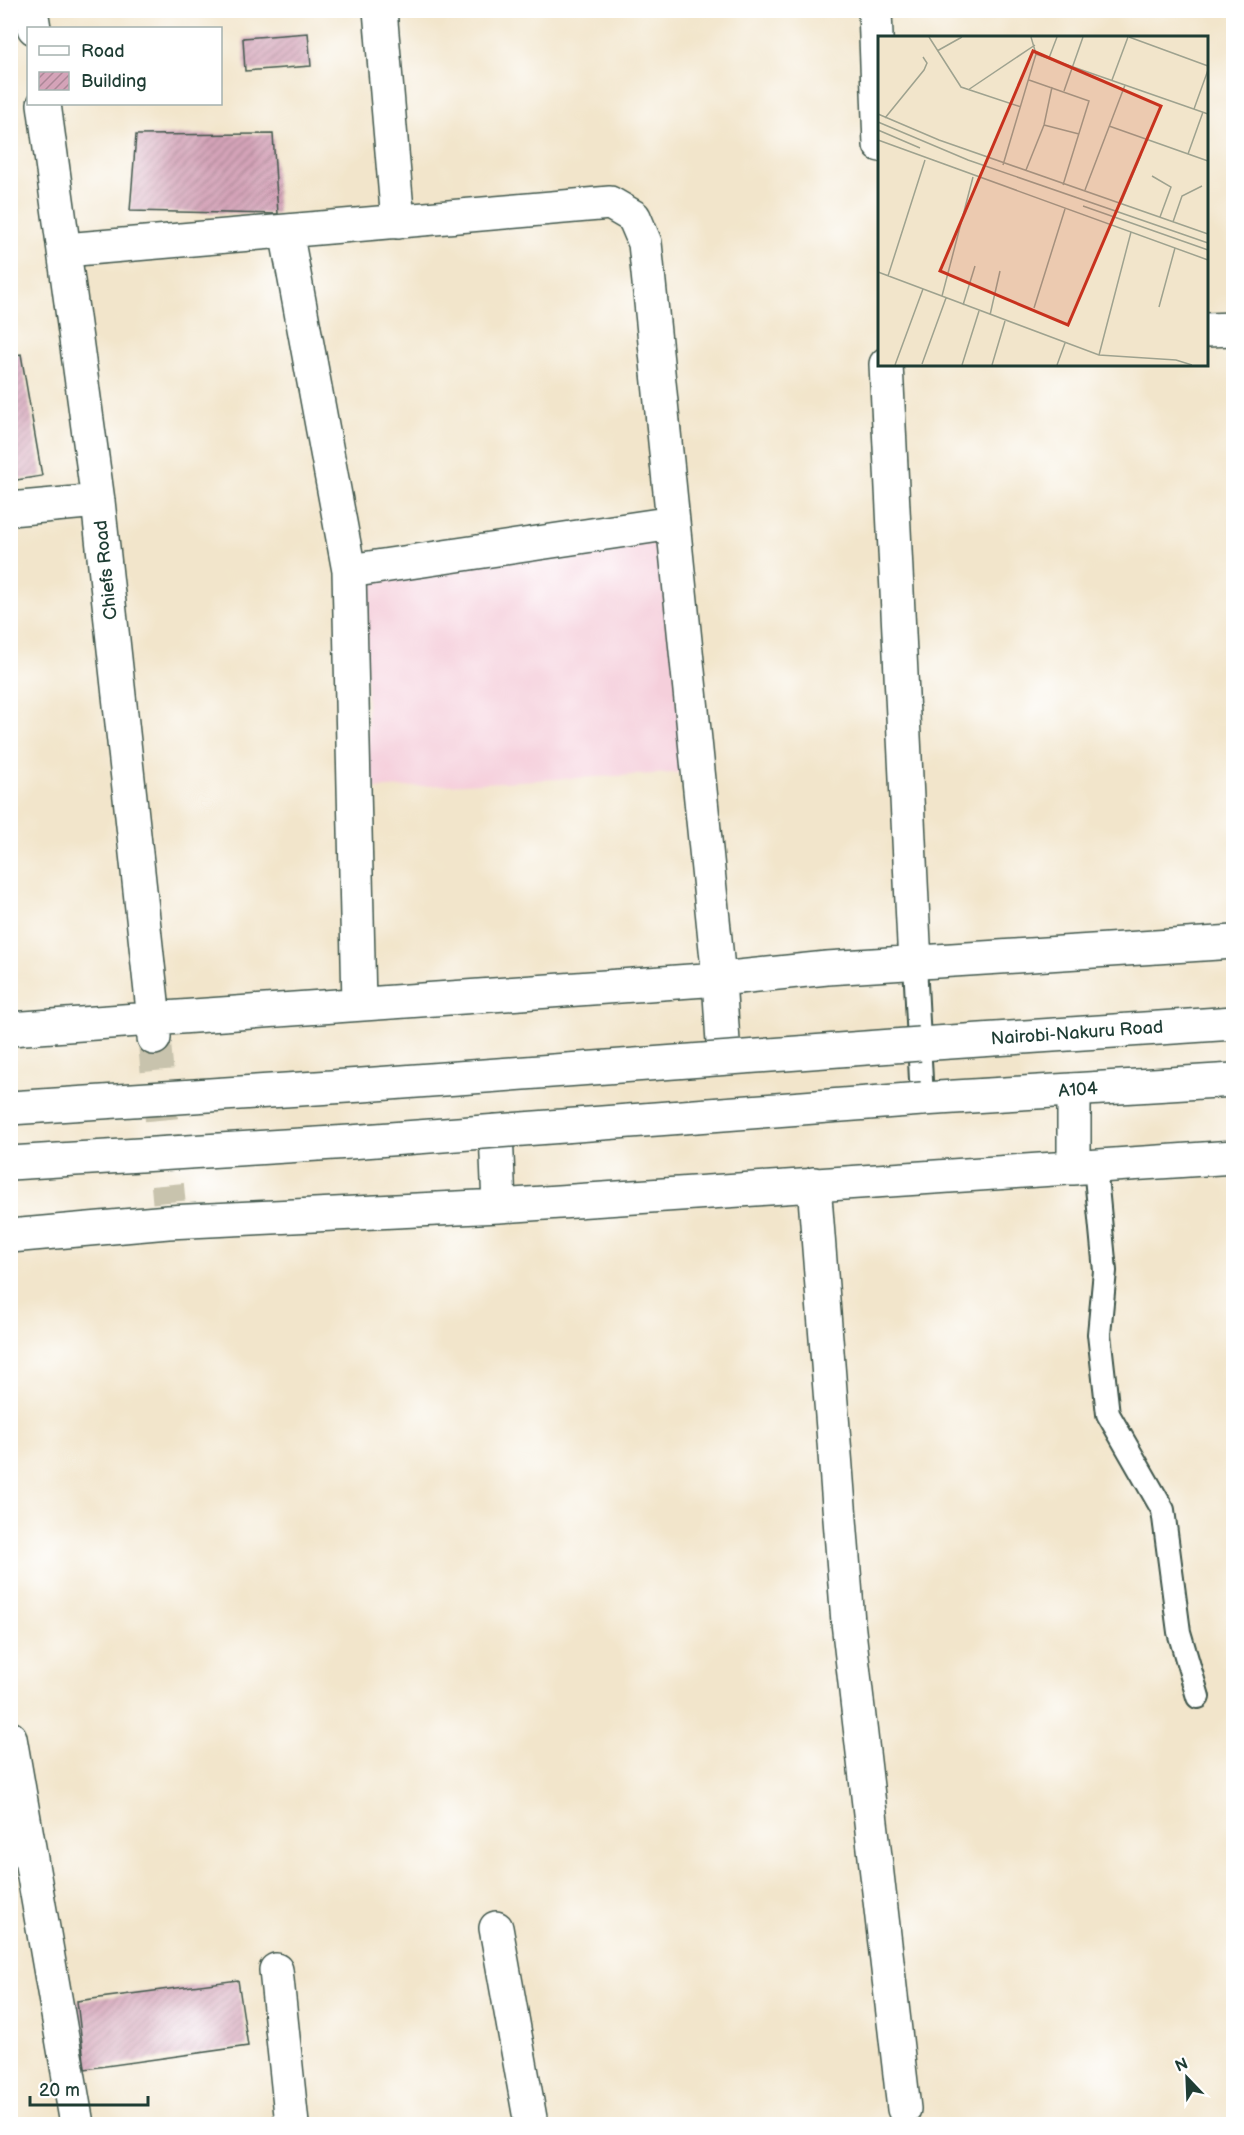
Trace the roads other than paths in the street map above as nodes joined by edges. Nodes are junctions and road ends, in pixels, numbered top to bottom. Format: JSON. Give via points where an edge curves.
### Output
{"nodes":[{"id":1,"x":31,"y":10,"type":"edge"},
{"id":2,"x":380,"y":10,"type":"edge"},
{"id":3,"x":876,"y":10,"type":"edge"},
{"id":4,"x":34,"y":27,"type":"edge"},
{"id":5,"x":878,"y":100,"type":"edge"},
{"id":6,"x":44,"y":105,"type":"edge"},
{"id":7,"x":398,"y":222,"type":"junction"},
{"id":8,"x":286,"y":231,"type":"junction"},
{"id":9,"x":64,"y":250,"type":"junction"},
{"id":10,"x":1233,"y":329,"type":"edge"},
{"id":11,"x":1208,"y":330,"type":"edge"},
{"id":12,"x":886,"y":366,"type":"edge"},
{"id":13,"x":98,"y":501,"type":"junction"},
{"id":14,"x":10,"y":509,"type":"edge"},
{"id":15,"x":673,"y":523,"type":"junction"},
{"id":16,"x":349,"y":572,"type":"junction"},
{"id":17,"x":1233,"y":942,"type":"edge"},
{"id":18,"x":915,"y":964,"type":"junction"},
{"id":19,"x":718,"y":979,"type":"junction"},
{"id":20,"x":359,"y":1003,"type":"junction"},
{"id":21,"x":1233,"y":1023,"type":"edge"},
{"id":22,"x":10,"y":1029,"type":"edge"},
{"id":23,"x":154,"y":1029,"type":"junction"},
{"id":24,"x":920,"y":1044,"type":"junction"},
{"id":25,"x":724,"y":1058,"type":"junction"},
{"id":26,"x":1233,"y":1080,"type":"edge"},
{"id":27,"x":1074,"y":1090,"type":"junction"},
{"id":28,"x":922,"y":1099,"type":"junction"},
{"id":29,"x":10,"y":1108,"type":"edge"},
{"id":30,"x":496,"y":1131,"type":"junction"},
{"id":31,"x":1233,"y":1157,"type":"edge"},
{"id":32,"x":10,"y":1163,"type":"edge"},
{"id":33,"x":1085,"y":1167,"type":"junction"},
{"id":34,"x":814,"y":1184,"type":"junction"},
{"id":35,"x":499,"y":1206,"type":"junction"},
{"id":36,"x":10,"y":1236,"type":"edge"},
{"id":37,"x":1198,"y":1697,"type":"dead end"},
{"id":38,"x":10,"y":1738,"type":"edge"},
{"id":39,"x":496,"y":1928,"type":"dead end"},
{"id":40,"x":276,"y":1970,"type":"dead end"},
{"id":41,"x":904,"y":2109,"type":"dead end"},
{"id":42,"x":77,"y":2124,"type":"edge"},
{"id":43,"x":292,"y":2124,"type":"edge"},
{"id":44,"x":531,"y":2124,"type":"edge"}],
"edges":[{"from":1,"to":4,"type":"main road"},
{"from":2,"to":7,"type":"main road"},
{"from":3,"to":5,"type":"main road"},
{"from":6,"to":9,"type":"main road","name":"Chiefs Road"},
{"from":7,"to":8,"type":"main road"},
{"from":7,"to":15,"type":"main road","via":[[610,203],[634,217],[645,243]]},
{"from":8,"to":9,"type":"main road"},
{"from":8,"to":16,"type":"main road"},
{"from":9,"to":13,"type":"main road","name":"Chiefs Road"},
{"from":10,"to":11,"type":"main road"},
{"from":12,"to":18,"type":"main road"},
{"from":13,"to":14,"type":"main road"},
{"from":13,"to":23,"type":"main road","name":"Chiefs Road"},
{"from":15,"to":16,"type":"main road"},
{"from":15,"to":19,"type":"main road"},
{"from":16,"to":20,"type":"main road"},
{"from":17,"to":18,"type":"main road"},
{"from":18,"to":19,"type":"main road"},
{"from":18,"to":24,"type":"lane"},
{"from":19,"to":20,"type":"main road"},
{"from":19,"to":25,"type":"main road"},
{"from":20,"to":23,"type":"main road"},
{"from":21,"to":24,"type":"main road","name":"Nairobi-Nakuru Road"},
{"from":22,"to":23,"type":"main road"},
{"from":24,"to":25,"type":"main road","name":"Nairobi-Nakuru Road","bridge":true},
{"from":24,"to":28,"type":"lane"},
{"from":25,"to":29,"type":"main road","name":"Nairobi-Nakuru Road","bridge":true},
{"from":26,"to":27,"type":"main road","name":"A104"},
{"from":27,"to":28,"type":"main road","name":"A104"},
{"from":27,"to":33,"type":"main road"},
{"from":28,"to":30,"type":"main road","name":"A104","bridge":true},
{"from":30,"to":32,"type":"main road","name":"A104","bridge":true},
{"from":30,"to":35,"type":"main road"},
{"from":31,"to":33,"type":"main road"},
{"from":33,"to":34,"type":"main road"},
{"from":33,"to":37,"type":"lane","via":[[1105,1271],[1099,1334],[1108,1414],[1163,1510],[1179,1632]]},
{"from":34,"to":35,"type":"main road"},
{"from":34,"to":41,"type":"main road","via":[[848,1622]]},
{"from":35,"to":36,"type":"main road","via":[[169,1212]]},
{"from":38,"to":42,"type":"main road"},
{"from":39,"to":44,"type":"main road"},
{"from":40,"to":43,"type":"main road"}]}
